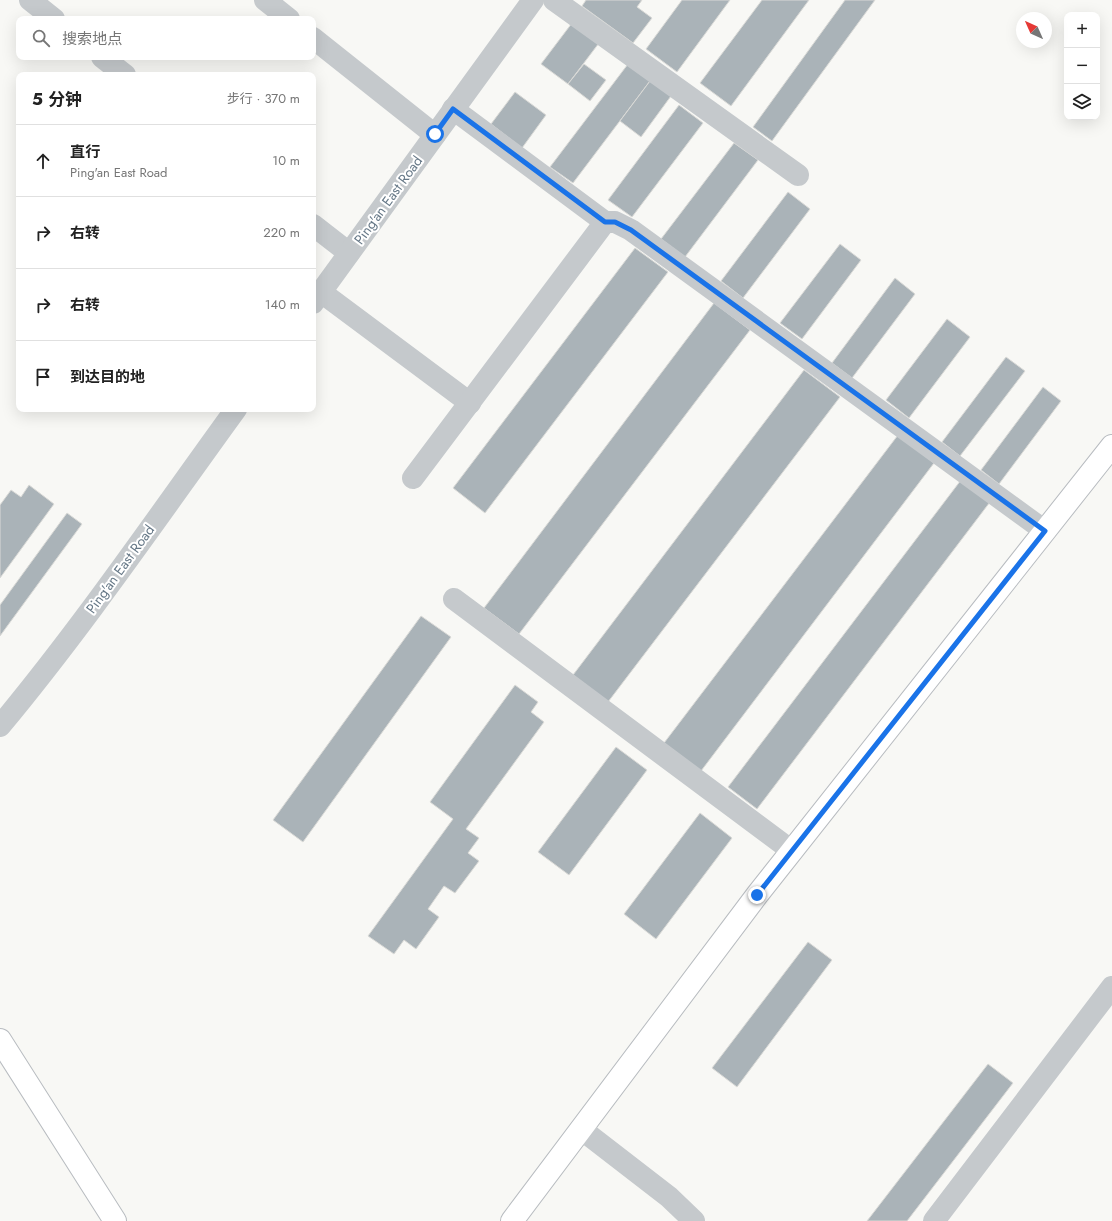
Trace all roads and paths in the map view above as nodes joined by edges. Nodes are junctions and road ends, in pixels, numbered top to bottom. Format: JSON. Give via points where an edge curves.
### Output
{"nodes":[{"id":1,"x":30,"y":0,"type":"edge"},
{"id":2,"x":265,"y":0,"type":"edge"},
{"id":3,"x":531,"y":0,"type":"edge"},
{"id":4,"x":554,"y":0,"type":"edge"},
{"id":5,"x":50,"y":16,"type":"edge"},
{"id":6,"x":285,"y":16,"type":"edge"},
{"id":7,"x":316,"y":40,"type":"edge"},
{"id":8,"x":106,"y":60,"type":"edge"},
{"id":9,"x":121,"y":72,"type":"edge"},
{"id":10,"x":453,"y":109,"type":"junction"},
{"id":11,"x":435,"y":134,"type":"junction"},
{"id":12,"x":798,"y":174,"type":"dead end"},
{"id":13,"x":605,"y":222,"type":"junction"},
{"id":14,"x":316,"y":227,"type":"edge"},
{"id":15,"x":349,"y":253,"type":"junction"},
{"id":16,"x":317,"y":298,"type":"edge"},
{"id":17,"x":470,"y":403,"type":"junction"},
{"id":18,"x":234,"y":412,"type":"edge"},
{"id":19,"x":1112,"y":446,"type":"edge"},
{"id":20,"x":413,"y":478,"type":"dead end"},
{"id":21,"x":1045,"y":531,"type":"junction"},
{"id":22,"x":454,"y":599,"type":"dead end"},
{"id":23,"x":0,"y":726,"type":"edge"},
{"id":24,"x":792,"y":851,"type":"junction"},
{"id":25,"x":1112,"y":987,"type":"edge"},
{"id":26,"x":0,"y":1040,"type":"edge"},
{"id":27,"x":581,"y":1129,"type":"junction"},
{"id":28,"x":115,"y":1221,"type":"edge"},
{"id":29,"x":512,"y":1221,"type":"edge"},
{"id":30,"x":694,"y":1221,"type":"edge"},
{"id":31,"x":934,"y":1221,"type":"edge"}],
"edges":[{"from":1,"to":5,"type":"street"},
{"from":2,"to":6,"type":"street"},
{"from":3,"to":10,"type":"street","name":"Ping'an East Road"},
{"from":4,"to":12,"type":"street"},
{"from":7,"to":11,"type":"street"},
{"from":8,"to":9,"type":"street"},
{"from":10,"to":11,"type":"street","name":"Ping'an East Road"},
{"from":10,"to":13,"type":"street"},
{"from":11,"to":15,"type":"street","name":"Ping'an East Road"},
{"from":13,"to":17,"type":"street"},
{"from":13,"to":21,"type":"street","via":[[615,222],[631,230]]},
{"from":14,"to":15,"type":"street"},
{"from":15,"to":16,"type":"street","name":"Ping'an East Road"},
{"from":16,"to":17,"type":"street"},
{"from":17,"to":20,"type":"street"},
{"from":18,"to":23,"type":"street","name":"Ping'an East Road","via":[[80,624]]},
{"from":19,"to":21,"type":"main road"},
{"from":21,"to":24,"type":"main road"},
{"from":22,"to":24,"type":"street"},
{"from":24,"to":27,"type":"main road"},
{"from":25,"to":31,"type":"street"},
{"from":26,"to":28,"type":"main road"},
{"from":27,"to":29,"type":"main road"},
{"from":27,"to":30,"type":"street","via":[[669,1197]]}]}
